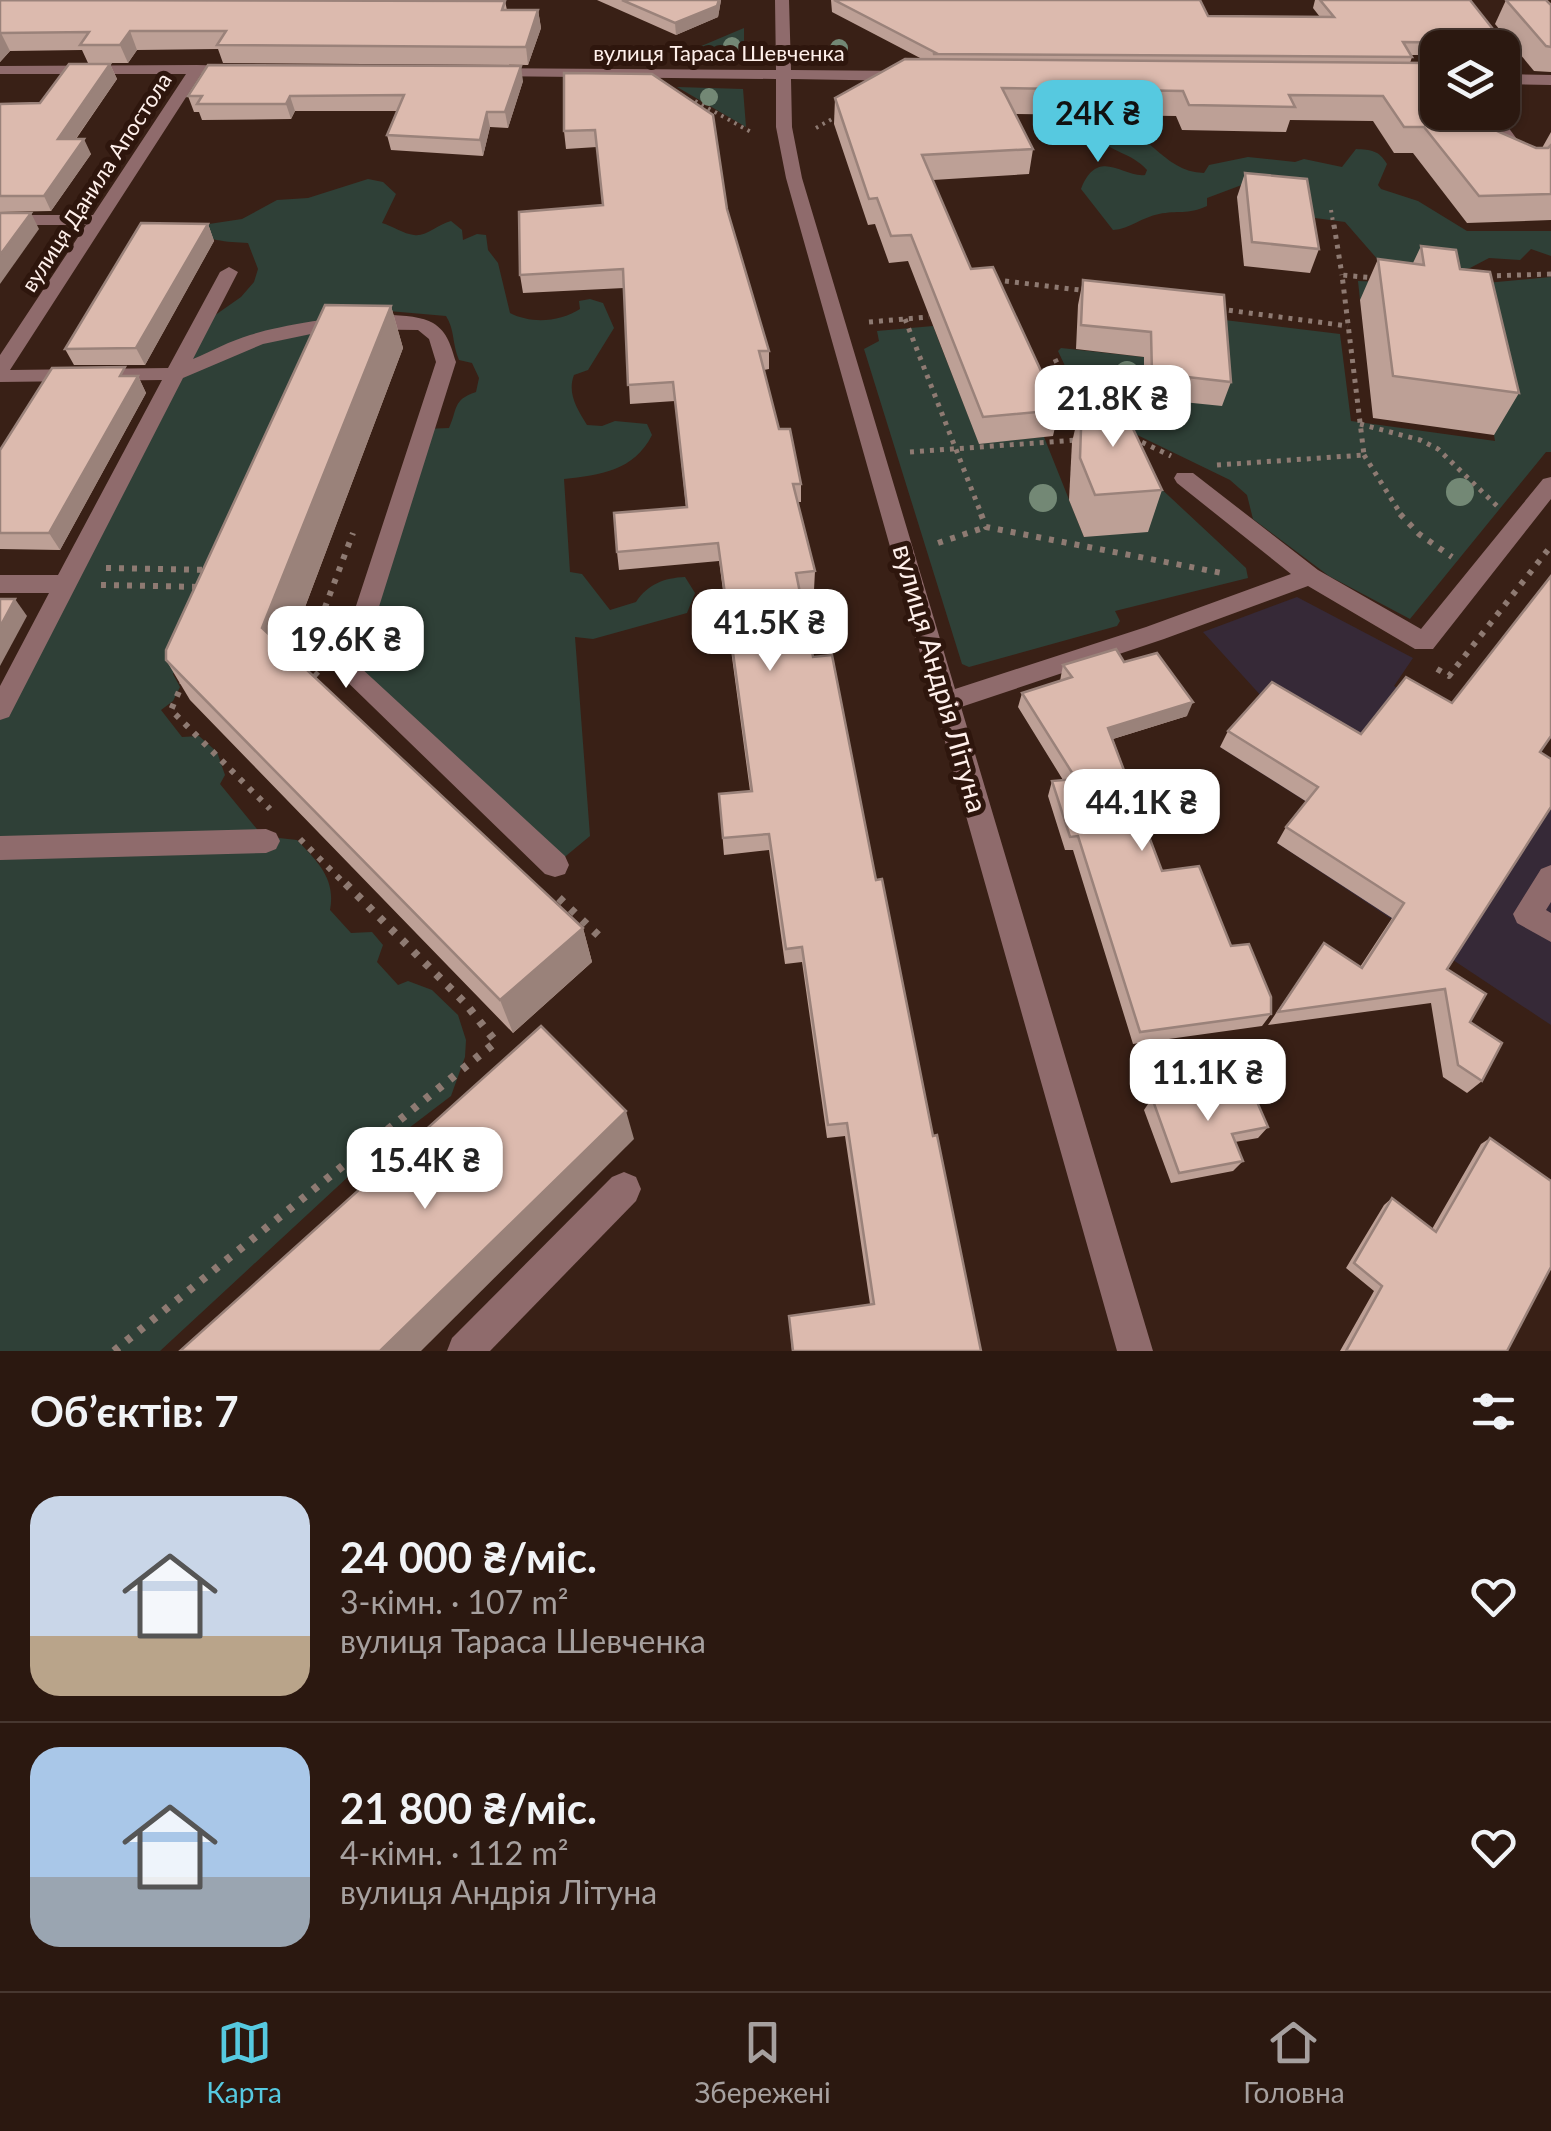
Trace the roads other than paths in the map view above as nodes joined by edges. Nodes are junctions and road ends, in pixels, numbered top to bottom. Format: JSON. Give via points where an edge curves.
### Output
{"nodes":[{"id":1,"x":782,"y":0,"type":"edge"},
{"id":2,"x":197,"y":69,"type":"junction"},
{"id":3,"x":0,"y":70,"type":"edge"},
{"id":4,"x":256,"y":70,"type":"edge"},
{"id":5,"x":470,"y":72,"type":"edge"},
{"id":6,"x":782,"y":75,"type":"junction"},
{"id":7,"x":927,"y":76,"type":"edge"},
{"id":8,"x":1520,"y":80,"type":"edge"},
{"id":9,"x":1551,"y":80,"type":"edge"},
{"id":10,"x":1502,"y":130,"type":"edge"},
{"id":11,"x":1529,"y":166,"type":"edge"},
{"id":12,"x":0,"y":220,"type":"edge"},
{"id":13,"x":97,"y":220,"type":"junction"},
{"id":14,"x":229,"y":272,"type":"dead end"},
{"id":15,"x":0,"y":373,"type":"edge"},
{"id":16,"x":175,"y":374,"type":"junction"},
{"id":17,"x":1192,"y":468,"type":"road end"},
{"id":18,"x":1551,"y":484,"type":"edge"},
{"id":19,"x":69,"y":576,"type":"junction"},
{"id":20,"x":1310,"y":576,"type":"junction"},
{"id":21,"x":0,"y":584,"type":"edge"},
{"id":22,"x":948,"y":702,"type":"junction"},
{"id":23,"x":0,"y":710,"type":"edge"},
{"id":24,"x":274,"y":831,"type":"road end"},
{"id":25,"x":0,"y":848,"type":"edge"},
{"id":26,"x":554,"y":864,"type":"dead end"},
{"id":27,"x":1551,"y":878,"type":"edge"},
{"id":28,"x":1551,"y":929,"type":"edge"},
{"id":29,"x":624,"y":1189,"type":"dead end"},
{"id":30,"x":465,"y":1351,"type":"edge"},
{"id":31,"x":1135,"y":1351,"type":"edge"}],
"edges":[{"from":1,"to":6,"type":"street","name":"вулиця Андрія Літуна"},
{"from":2,"to":3,"type":"street"},
{"from":2,"to":4,"type":"street"},
{"from":2,"to":13,"type":"street","name":"вулиця Данила Апостола"},
{"from":5,"to":6,"type":"street","name":"вулиця Тараса Шевченка"},
{"from":6,"to":7,"type":"street","name":"вулиця Тараса Шевченка"},
{"from":6,"to":22,"type":"street","name":"вулиця Андрія Літуна","via":[[794,178]]},
{"from":8,"to":9,"type":"street"},
{"from":10,"to":11,"type":"street"},
{"from":12,"to":13,"type":"street"},
{"from":13,"to":15,"type":"street","name":"вулиця Данила Апостола"},
{"from":14,"to":16,"type":"street"},
{"from":15,"to":16,"type":"street"},
{"from":16,"to":19,"type":"street"},
{"from":16,"to":26,"type":"street","via":[[256,339],[335,323],[408,322],[438,338],[446,362],[347,670]]},
{"from":17,"to":20,"type":"street"},
{"from":18,"to":20,"type":"street","via":[[1424,642]]},
{"from":19,"to":21,"type":"street"},
{"from":19,"to":23,"type":"street"},
{"from":20,"to":22,"type":"street"},
{"from":22,"to":31,"type":"street","name":"вулиця Андрія Літуна"},
{"from":24,"to":25,"type":"street"},
{"from":27,"to":28,"type":"street","via":[[1528,914]]},
{"from":29,"to":30,"type":"street"}]}
